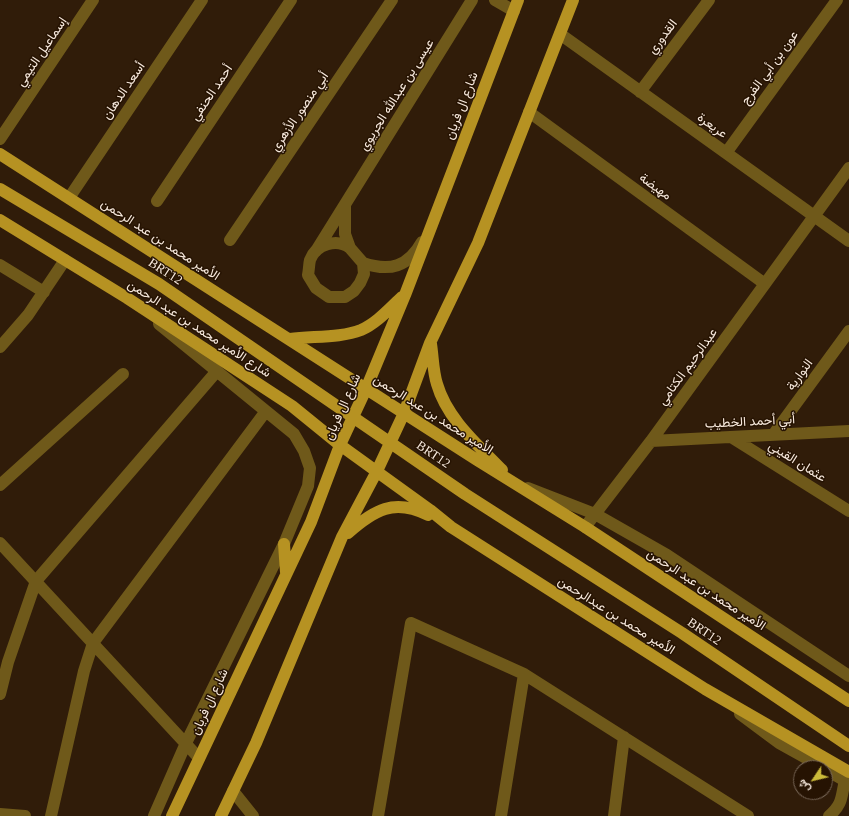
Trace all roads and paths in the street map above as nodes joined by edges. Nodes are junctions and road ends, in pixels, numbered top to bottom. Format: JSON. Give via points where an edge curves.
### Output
{"nodes":[{"id":1,"x":93,"y":0,"type":"edge"},
{"id":2,"x":202,"y":0,"type":"edge"},
{"id":3,"x":291,"y":0,"type":"edge"},
{"id":4,"x":392,"y":0,"type":"edge"},
{"id":5,"x":472,"y":0,"type":"edge"},
{"id":6,"x":495,"y":0,"type":"edge"},
{"id":7,"x":573,"y":0,"type":"edge"},
{"id":8,"x":710,"y":0,"type":"edge"},
{"id":9,"x":837,"y":0,"type":"edge"},
{"id":10,"x":516,"y":5,"type":"edge"},
{"id":11,"x":560,"y":34,"type":"junction"},
{"id":12,"x":640,"y":92,"type":"junction"},
{"id":13,"x":529,"y":112,"type":"junction"},
{"id":14,"x":0,"y":139,"type":"edge"},
{"id":15,"x":726,"y":153,"type":"junction"},
{"id":16,"x":0,"y":154,"type":"edge"},
{"id":17,"x":849,"y":168,"type":"edge"},
{"id":18,"x":0,"y":189,"type":"edge"},
{"id":19,"x":69,"y":198,"type":"junction"},
{"id":20,"x":156,"y":201,"type":"dead end"},
{"id":21,"x":345,"y":204,"type":"junction"},
{"id":22,"x":814,"y":216,"type":"junction"},
{"id":23,"x":0,"y":220,"type":"edge"},
{"id":24,"x":430,"y":229,"type":"junction"},
{"id":25,"x":230,"y":240,"type":"dead end"},
{"id":26,"x":849,"y":241,"type":"edge"},
{"id":27,"x":350,"y":248,"type":"junction"},
{"id":28,"x":316,"y":251,"type":"junction"},
{"id":29,"x":65,"y":260,"type":"junction"},
{"id":30,"x":362,"y":263,"type":"junction"},
{"id":31,"x":0,"y":265,"type":"edge"},
{"id":32,"x":765,"y":284,"type":"junction"},
{"id":33,"x":44,"y":292,"type":"junction"},
{"id":34,"x":405,"y":295,"type":"junction"},
{"id":35,"x":127,"y":298,"type":"junction"},
{"id":36,"x":849,"y":331,"type":"edge"},
{"id":37,"x":290,"y":339,"type":"junction"},
{"id":38,"x":430,"y":343,"type":"junction"},
{"id":39,"x":0,"y":347,"type":"edge"},
{"id":40,"x":217,"y":371,"type":"junction"},
{"id":41,"x":123,"y":374,"type":"dead end"},
{"id":42,"x":366,"y":389,"type":"junction"},
{"id":43,"x":266,"y":411,"type":"junction"},
{"id":44,"x":404,"y":413,"type":"junction"},
{"id":45,"x":353,"y":418,"type":"junction"},
{"id":46,"x":849,"y":431,"type":"edge"},
{"id":47,"x":773,"y":435,"type":"junction"},
{"id":48,"x":731,"y":437,"type":"junction"},
{"id":49,"x":651,"y":441,"type":"junction"},
{"id":50,"x":390,"y":443,"type":"junction"},
{"id":51,"x":340,"y":445,"type":"junction"},
{"id":52,"x":377,"y":471,"type":"junction"},
{"id":53,"x":515,"y":483,"type":"junction"},
{"id":54,"x":0,"y":485,"type":"edge"},
{"id":55,"x":849,"y":511,"type":"edge"},
{"id":56,"x":595,"y":514,"type":"junction"},
{"id":57,"x":451,"y":527,"type":"junction"},
{"id":58,"x":585,"y":527,"type":"junction"},
{"id":59,"x":342,"y":537,"type":"junction"},
{"id":60,"x":0,"y":543,"type":"edge"},
{"id":61,"x":284,"y":544,"type":"junction"},
{"id":62,"x":286,"y":576,"type":"junction"},
{"id":63,"x":36,"y":582,"type":"junction"},
{"id":64,"x":93,"y":643,"type":"junction"},
{"id":65,"x":524,"y":674,"type":"junction"},
{"id":66,"x":849,"y":676,"type":"edge"},
{"id":67,"x":705,"y":689,"type":"junction"},
{"id":68,"x":0,"y":694,"type":"edge"},
{"id":69,"x":849,"y":701,"type":"edge"},
{"id":70,"x":624,"y":737,"type":"junction"},
{"id":71,"x":186,"y":743,"type":"junction"},
{"id":72,"x":849,"y":746,"type":"edge"},
{"id":73,"x":200,"y":758,"type":"junction"},
{"id":74,"x":810,"y":760,"type":"edge"},
{"id":75,"x":833,"y":772,"type":"edge"},
{"id":76,"x":848,"y":778,"type":"edge"},
{"id":77,"x":233,"y":791,"type":"junction"},
{"id":78,"x":834,"y":812,"type":"edge"},
{"id":79,"x":0,"y":814,"type":"edge"},
{"id":80,"x":25,"y":816,"type":"edge"},
{"id":81,"x":51,"y":816,"type":"edge"},
{"id":82,"x":154,"y":816,"type":"edge"},
{"id":83,"x":172,"y":816,"type":"edge"},
{"id":84,"x":221,"y":816,"type":"edge"},
{"id":85,"x":253,"y":816,"type":"edge"},
{"id":86,"x":378,"y":816,"type":"edge"},
{"id":87,"x":501,"y":816,"type":"edge"},
{"id":88,"x":614,"y":816,"type":"edge"},
{"id":89,"x":748,"y":816,"type":"edge"}],
"edges":[{"from":1,"to":14,"type":"street","name":"إسماعيل التيمي"},
{"from":2,"to":19,"type":"street","name":"أسعد الدهان"},
{"from":3,"to":20,"type":"street","name":"أحمد الحنفي"},
{"from":4,"to":25,"type":"street","name":"أبي منصور الأزهري"},
{"from":5,"to":21,"type":"street","name":"عيسى بن عبدالله الجريوي"},
{"from":6,"to":10,"type":"street"},
{"from":7,"to":11,"type":"main road"},
{"from":8,"to":12,"type":"street","name":"القدوري"},
{"from":9,"to":15,"type":"street","name":"عون بن أبي الفرج"},
{"from":10,"to":24,"type":"main road","name":"شارع ال فريان"},
{"from":11,"to":12,"type":"street","name":"عريعرة"},
{"from":11,"to":13,"type":"main road"},
{"from":12,"to":15,"type":"street","name":"عريعرة"},
{"from":13,"to":32,"type":"street","name":"مهيضة"},
{"from":13,"to":38,"type":"main road","via":[[478,243]]},
{"from":15,"to":22,"type":"street","name":"عريعرة"},
{"from":16,"to":19,"type":"main road","name":"الأمير محمد بن عبد الرحمن"},
{"from":17,"to":22,"type":"street","name":"عبدالرحيم الكتامي"},
{"from":18,"to":45,"type":"main road","name":"BRT12","via":[[158,284]]},
{"from":19,"to":37,"type":"main road","name":"الأمير محمد بن عبد الرحمن"},
{"from":21,"to":27,"type":"street","via":[[345,234]]},
{"from":21,"to":28,"type":"street","name":"عيسى بن عبدالله الجريوي"},
{"from":22,"to":26,"type":"street","name":"عريعرة"},
{"from":22,"to":32,"type":"street","name":"عبدالرحيم الكتامي"},
{"from":23,"to":29,"type":"main road","name":"شارع الأمير محمد بن عبد الرحمن"},
{"from":24,"to":30,"type":"street","via":[[415,254],[402,263],[391,268]]},
{"from":24,"to":34,"type":"main road","name":"شارع ال فريان"},
{"from":27,"to":28,"type":"street","via":[[341,242],[332,243]]},
{"from":27,"to":30,"type":"street"},
{"from":28,"to":30,"type":"street","via":[[311,259],[308,276],[316,288],[329,297],[345,297],[354,291],[364,274]]},
{"from":29,"to":33,"type":"street"},
{"from":29,"to":35,"type":"main road","name":"شارع الأمير محمد بن عبد الرحمن"},
{"from":31,"to":33,"type":"street"},
{"from":32,"to":49,"type":"street","name":"عبدالرحيم الكتامي"},
{"from":33,"to":39,"type":"street"},
{"from":34,"to":37,"type":"main road","via":[[362,329],[348,334]]},
{"from":34,"to":42,"type":"main road","name":"شارع ال فريان"},
{"from":35,"to":40,"type":"street"},
{"from":35,"to":51,"type":"main road","name":"شارع الأمير محمد بن عبد الرحمن","via":[[292,406]]},
{"from":36,"to":47,"type":"street","name":"النوارية"},
{"from":37,"to":42,"type":"main road","name":"الأمير محمد بن عبد الرحمن"},
{"from":38,"to":44,"type":"main road"},
{"from":38,"to":53,"type":"main road","via":[[437,384],[447,407],[458,424]]},
{"from":40,"to":43,"type":"street"},
{"from":40,"to":63,"type":"street"},
{"from":41,"to":54,"type":"street"},
{"from":42,"to":44,"type":"main road","name":"الأمير محمد بن عبد الرحمن"},
{"from":42,"to":45,"type":"main road","name":"شارع ال فريان"},
{"from":43,"to":61,"type":"street","via":[[294,434],[310,468],[308,486]]},
{"from":43,"to":64,"type":"street"},
{"from":44,"to":50,"type":"main road"},
{"from":44,"to":53,"type":"main road","name":"الأمير محمد بن عبد الرحمن"},
{"from":45,"to":50,"type":"main road","name":"BRT12"},
{"from":45,"to":51,"type":"main road","name":"شارع ال فريان"},
{"from":46,"to":47,"type":"street","name":"أبي أحمد الخطيب"},
{"from":47,"to":48,"type":"street","name":"أبي أحمد الخطيب"},
{"from":48,"to":49,"type":"street","name":"أبي أحمد الخطيب"},
{"from":48,"to":55,"type":"street","name":"عثمان القيني"},
{"from":49,"to":56,"type":"street","name":"عبدالرحيم الكتامي"},
{"from":50,"to":52,"type":"main road"},
{"from":50,"to":72,"type":"main road","name":"BRT12","via":[[556,554],[682,633]]},
{"from":51,"to":52,"type":"main road","name":"شارع الأمير محمد بن عبد الرحمن"},
{"from":51,"to":62,"type":"main road","name":"شارع ال فريان","via":[[311,522]]},
{"from":52,"to":57,"type":"main road","name":"الأمير محمد بن عبدالرحمن"},
{"from":52,"to":59,"type":"main road"},
{"from":53,"to":56,"type":"street"},
{"from":53,"to":58,"type":"main road","name":"الأمير محمد بن عبد الرحمن"},
{"from":56,"to":58,"type":"street"},
{"from":56,"to":66,"type":"street","via":[[667,555]]},
{"from":57,"to":59,"type":"main road","via":[[414,508],[395,507],[380,510],[362,520]]},
{"from":57,"to":67,"type":"main road","name":"الأمير محمد بن عبدالرحمن"},
{"from":58,"to":69,"type":"main road","name":"الأمير محمد بن عبد الرحمن"},
{"from":59,"to":77,"type":"main road","via":[[256,743]]},
{"from":60,"to":63,"type":"street"},
{"from":61,"to":62,"type":"main road"},
{"from":61,"to":71,"type":"street"},
{"from":62,"to":73,"type":"main road","name":"شارع ال فريان"},
{"from":63,"to":64,"type":"street"},
{"from":63,"to":68,"type":"street","via":[[8,662]]},
{"from":64,"to":71,"type":"street"},
{"from":64,"to":81,"type":"street","via":[[84,671]]},
{"from":65,"to":70,"type":"street"},
{"from":65,"to":86,"type":"street","via":[[411,623]]},
{"from":65,"to":87,"type":"street"},
{"from":67,"to":74,"type":"street","via":[[779,742]]},
{"from":67,"to":76,"type":"main road","name":"الأمير محمد بن عبدالرحمن"},
{"from":70,"to":88,"type":"street"},
{"from":70,"to":89,"type":"street"},
{"from":71,"to":73,"type":"street"},
{"from":71,"to":82,"type":"street"},
{"from":73,"to":83,"type":"main road","name":"شارع ال فريان"},
{"from":75,"to":76,"type":"street"},
{"from":76,"to":78,"type":"street","via":[[842,799]]},
{"from":77,"to":84,"type":"main road"},
{"from":77,"to":85,"type":"street"},
{"from":79,"to":80,"type":"street"}]}
